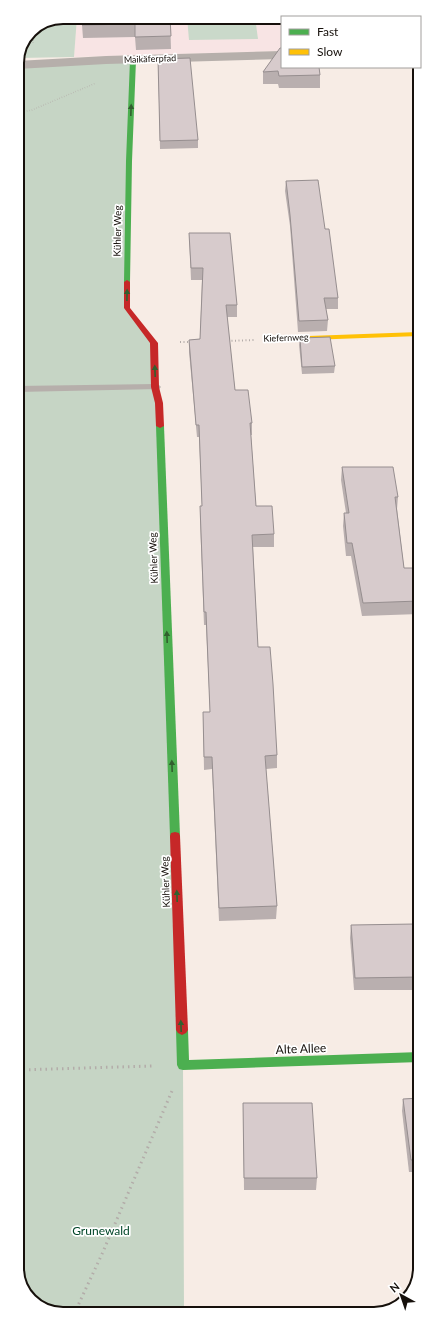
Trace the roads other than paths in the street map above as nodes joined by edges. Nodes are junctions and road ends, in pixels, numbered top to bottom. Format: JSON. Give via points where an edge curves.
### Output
{"nodes":[{"id":1,"x":281,"y":55,"type":"edge"},
{"id":2,"x":24,"y":65,"type":"edge"},
{"id":3,"x":133,"y":65,"type":"junction"},
{"id":4,"x":413,"y":334,"type":"edge"},
{"id":5,"x":281,"y":338,"type":"road end"},
{"id":6,"x":155,"y":387,"type":"junction"},
{"id":7,"x":24,"y":389,"type":"edge"},
{"id":8,"x":413,"y":1057,"type":"edge"},
{"id":9,"x":183,"y":1065,"type":"joint"}],
"edges":[{"from":1,"to":3,"type":"street","name":"Maikäferpfad"},
{"from":2,"to":3,"type":"street","name":"Maikäferpfad"},
{"from":6,"to":3,"type":"street","name":"Kühler Weg","one_way":true,"via":[[154,343],[127,308]]},
{"from":4,"to":5,"type":"street","name":"Kiefernweg"},
{"from":6,"to":7,"type":"lane"},
{"from":9,"to":6,"type":"street","name":"Kühler Weg","one_way":true,"via":[[159,403]]},
{"from":8,"to":9,"type":"street","name":"Alte Allee"}]}
